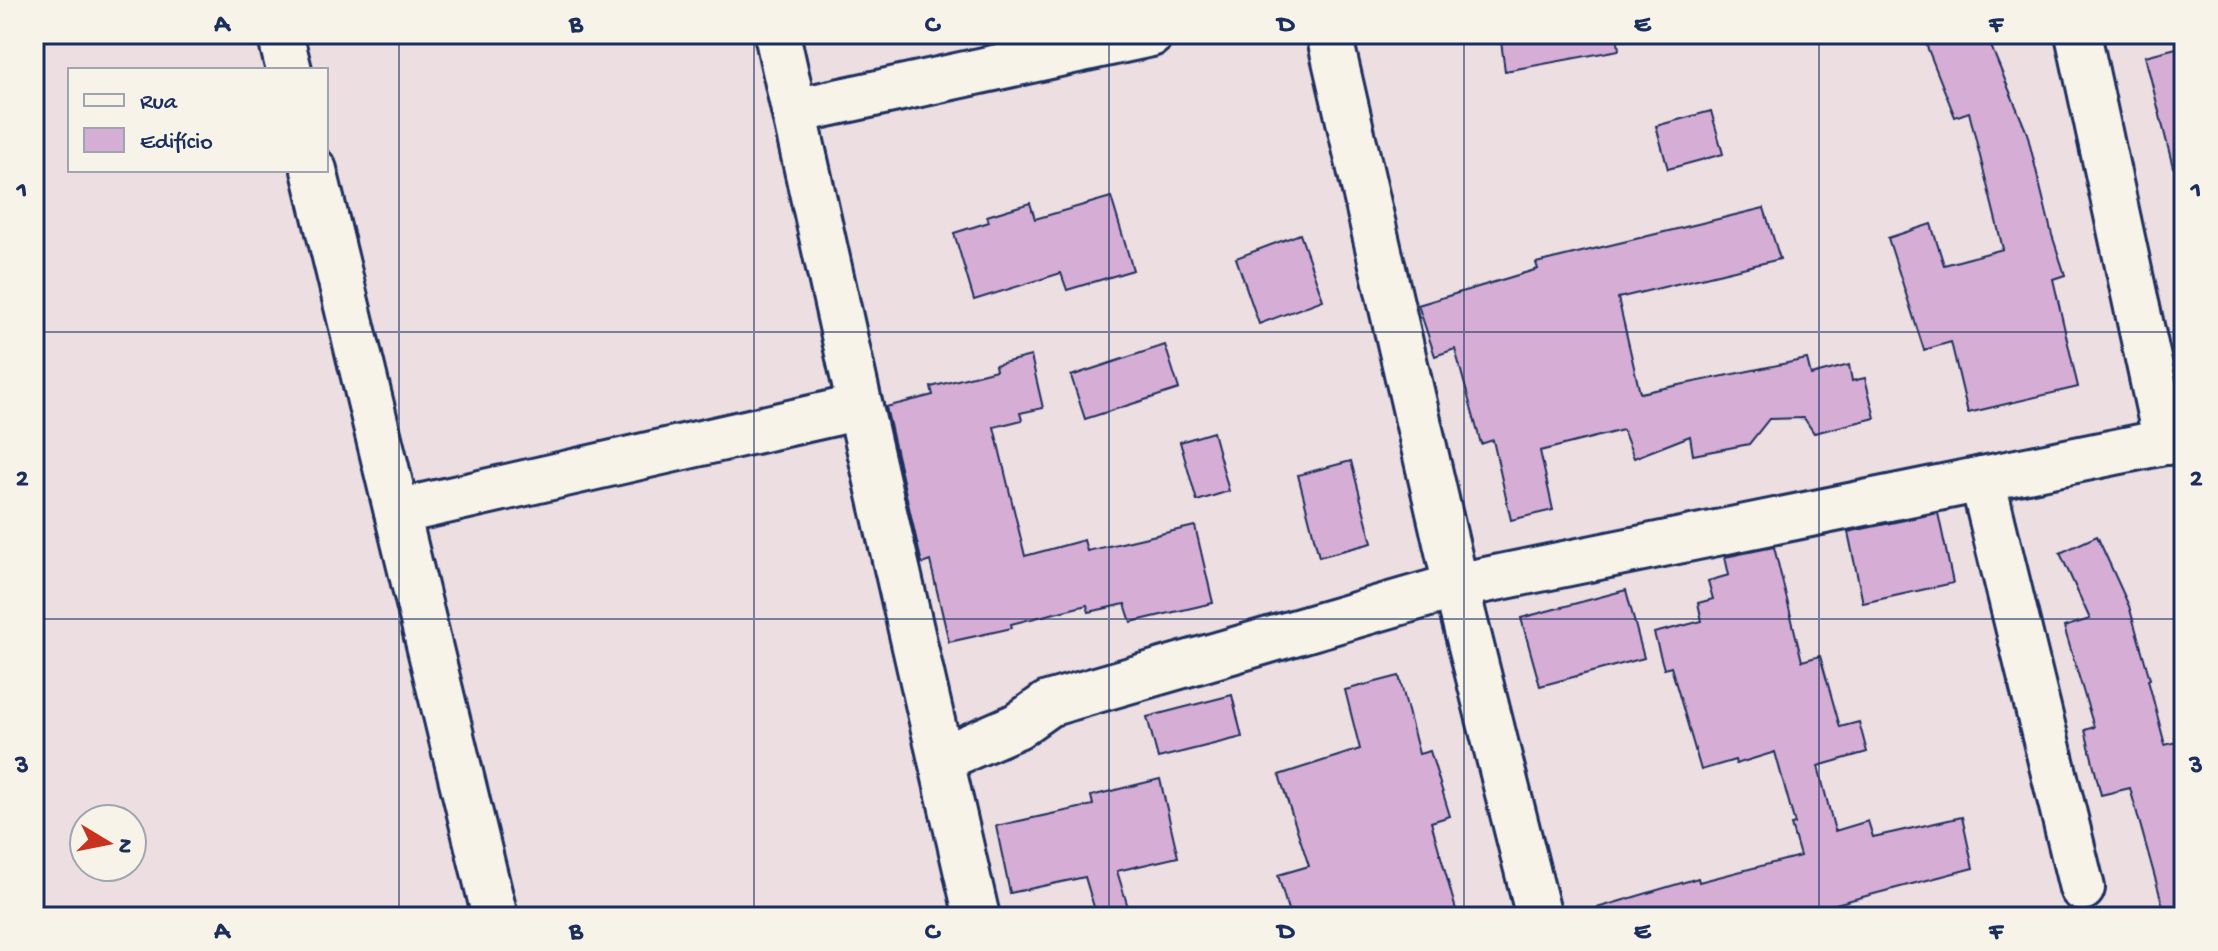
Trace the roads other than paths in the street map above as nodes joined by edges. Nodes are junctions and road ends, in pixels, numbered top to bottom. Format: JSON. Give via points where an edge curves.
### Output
{"nodes":[{"id":1,"x":280,"y":34,"type":"edge"},
{"id":2,"x":777,"y":34,"type":"edge"},
{"id":3,"x":1151,"y":34,"type":"edge"},
{"id":4,"x":1329,"y":34,"type":"edge"},
{"id":5,"x":2078,"y":34,"type":"edge"},
{"id":6,"x":288,"y":68,"type":"edge"},
{"id":7,"x":795,"y":111,"type":"junction"},
{"id":8,"x":314,"y":172,"type":"edge"},
{"id":9,"x":860,"y":407,"type":"junction"},
{"id":10,"x":2175,"y":440,"type":"edge"},
{"id":11,"x":1982,"y":479,"type":"junction"},
{"id":12,"x":397,"y":512,"type":"junction"},
{"id":13,"x":1456,"y":586,"type":"junction"},
{"id":14,"x":941,"y":759,"type":"junction"},
{"id":15,"x":2082,"y":888,"type":"dead end"},
{"id":16,"x":495,"y":917,"type":"edge"},
{"id":17,"x":977,"y":917,"type":"edge"},
{"id":18,"x":1539,"y":917,"type":"edge"}],
"edges":[{"from":1,"to":6,"type":"street"},
{"from":2,"to":7,"type":"street"},
{"from":3,"to":7,"type":"street"},
{"from":4,"to":13,"type":"street"},
{"from":5,"to":10,"type":"street"},
{"from":7,"to":9,"type":"street"},
{"from":8,"to":12,"type":"street"},
{"from":9,"to":12,"type":"street"},
{"from":9,"to":14,"type":"street"},
{"from":10,"to":11,"type":"street"},
{"from":11,"to":13,"type":"street"},
{"from":11,"to":15,"type":"street"},
{"from":12,"to":16,"type":"street"},
{"from":13,"to":14,"type":"street","via":[[1048,704],[1017,726]]},
{"from":13,"to":18,"type":"street"},
{"from":14,"to":17,"type":"street"}]}
